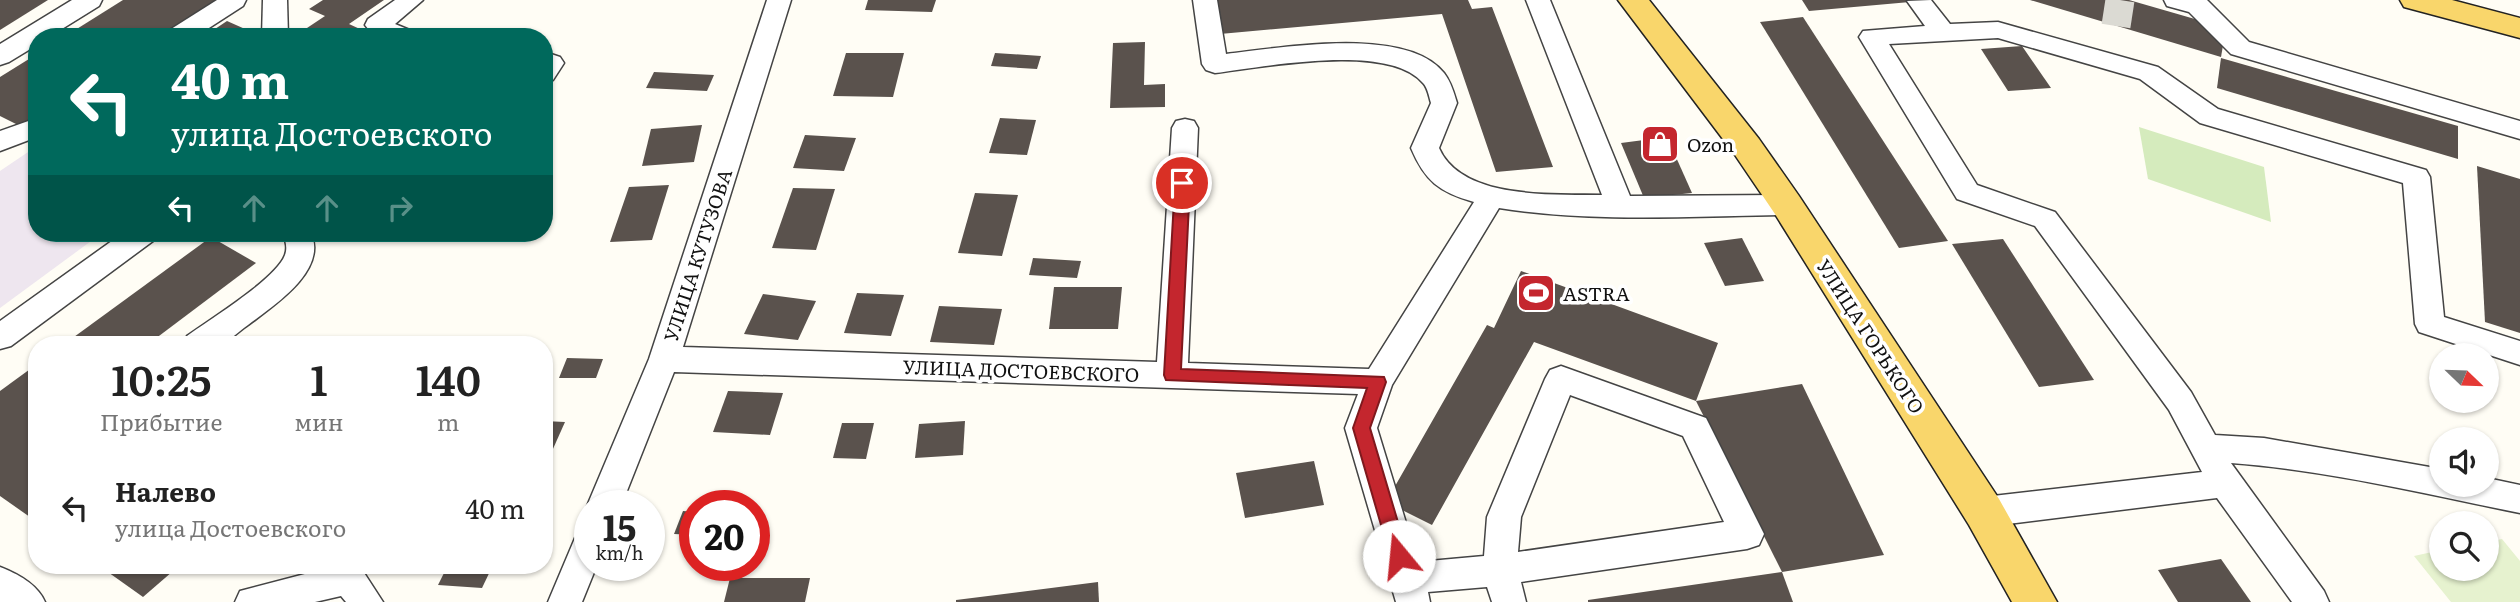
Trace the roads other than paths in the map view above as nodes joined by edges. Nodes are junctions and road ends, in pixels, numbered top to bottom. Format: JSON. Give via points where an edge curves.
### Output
{"nodes":[{"id":1,"x":90,"y":0,"type":"edge"},
{"id":2,"x":234,"y":0,"type":"edge"},
{"id":3,"x":275,"y":0,"type":"edge"},
{"id":4,"x":411,"y":0,"type":"edge"},
{"id":5,"x":779,"y":0,"type":"edge"},
{"id":6,"x":1205,"y":0,"type":"edge"},
{"id":7,"x":1538,"y":0,"type":"edge"},
{"id":8,"x":1633,"y":0,"type":"edge"},
{"id":9,"x":1652,"y":0,"type":"edge"},
{"id":10,"x":2176,"y":0,"type":"edge"},
{"id":11,"x":2415,"y":0,"type":"edge"},
{"id":12,"x":2512,"y":0,"type":"edge"},
{"id":13,"x":1919,"y":1,"type":"edge"},
{"id":14,"x":2520,"y":2,"type":"edge"},
{"id":15,"x":45,"y":28,"type":"edge"},
{"id":16,"x":191,"y":28,"type":"edge"},
{"id":17,"x":275,"y":28,"type":"edge"},
{"id":18,"x":384,"y":28,"type":"edge"},
{"id":19,"x":2520,"y":28,"type":"edge"},
{"id":20,"x":1941,"y":31,"type":"junction"},
{"id":21,"x":28,"y":39,"type":"edge"},
{"id":22,"x":0,"y":56,"type":"edge"},
{"id":23,"x":1695,"y":79,"type":"junction"},
{"id":24,"x":1185,"y":128,"type":"dead end"},
{"id":25,"x":28,"y":130,"type":"edge"},
{"id":26,"x":2520,"y":130,"type":"edge"},
{"id":27,"x":0,"y":141,"type":"edge"},
{"id":28,"x":1491,"y":198,"type":"junction"},
{"id":29,"x":1787,"y":205,"type":"junction"},
{"id":30,"x":1620,"y":206,"type":"junction"},
{"id":31,"x":131,"y":242,"type":"edge"},
{"id":32,"x":301,"y":242,"type":"edge"},
{"id":33,"x":209,"y":336,"type":"edge"},
{"id":34,"x":0,"y":337,"type":"edge"},
{"id":35,"x":2520,"y":353,"type":"edge"},
{"id":36,"x":664,"y":359,"type":"junction"},
{"id":37,"x":1172,"y":375,"type":"junction"},
{"id":38,"x":1378,"y":382,"type":"junction"},
{"id":39,"x":2206,"y":448,"type":"junction"},
{"id":40,"x":2429,"y":481,"type":"edge"},
{"id":41,"x":2225,"y":484,"type":"junction"},
{"id":42,"x":611,"y":490,"type":"edge"},
{"id":43,"x":2499,"y":495,"type":"edge"},
{"id":44,"x":2520,"y":499,"type":"edge"},
{"id":45,"x":1984,"y":512,"type":"junction"},
{"id":46,"x":574,"y":580,"type":"edge"},
{"id":47,"x":351,"y":582,"type":"edge"},
{"id":48,"x":0,"y":583,"type":"edge"},
{"id":49,"x":1505,"y":586,"type":"edge"},
{"id":50,"x":1409,"y":590,"type":"edge"},
{"id":51,"x":28,"y":602,"type":"edge"},
{"id":52,"x":252,"y":602,"type":"edge"},
{"id":53,"x":565,"y":602,"type":"edge"},
{"id":54,"x":2035,"y":602,"type":"edge"},
{"id":55,"x":2312,"y":602,"type":"edge"}],
"edges":[{"from":1,"to":15,"type":"street"},
{"from":2,"to":16,"type":"street"},
{"from":3,"to":17,"type":"street"},
{"from":4,"to":18,"type":"street","via":[[377,25]]},
{"from":5,"to":36,"type":"street","name":"УЛИЦА КУТУЗОВА"},
{"from":6,"to":28,"type":"street","via":[[1215,64],[1362,50],[1418,64],[1434,78],[1444,103],[1425,148],[1435,169],[1460,187]]},
{"from":7,"to":30,"type":"street"},
{"from":8,"to":23,"type":"main road"},
{"from":9,"to":23,"type":"main road"},
{"from":10,"to":26,"type":"street","via":[[2198,6],[2240,48]]},
{"from":11,"to":19,"type":"main road"},
{"from":12,"to":14,"type":"main road"},
{"from":13,"to":20,"type":"street"},
{"from":20,"to":35,"type":"street","via":[[1998,30],[2092,55],[2149,73],[2209,116],[2416,177],[2430,324]]},
{"from":20,"to":39,"type":"street","via":[[1872,37],[1967,192],[2045,219],[2180,401]]},
{"from":21,"to":22,"type":"street"},
{"from":23,"to":29,"type":"main road","name":"УЛИЦА ГОРЬКОГО"},
{"from":24,"to":37,"type":"street"},
{"from":25,"to":27,"type":"street"},
{"from":28,"to":30,"type":"street"},
{"from":28,"to":38,"type":"street"},
{"from":29,"to":30,"type":"street"},
{"from":29,"to":45,"type":"main road","name":"УЛИЦА ГОРЬКОГО"},
{"from":31,"to":34,"type":"street"},
{"from":32,"to":33,"type":"street","via":[[299,258],[283,278]]},
{"from":36,"to":37,"type":"street","name":"УЛИЦА ДОСТОЕВСКОГО"},
{"from":36,"to":42,"type":"street","name":"УЛИЦА КУТУЗОВА"},
{"from":37,"to":38,"type":"street","name":"УЛИЦА ДОСТОЕВСКОГО"},
{"from":38,"to":50,"type":"street","via":[[1361,428]]},
{"from":39,"to":40,"type":"street","via":[[2264,452]]},
{"from":39,"to":41,"type":"street"},
{"from":41,"to":45,"type":"street"},
{"from":41,"to":55,"type":"street"},
{"from":43,"to":44,"type":"street"},
{"from":45,"to":54,"type":"main road","name":"УЛИЦА ГОРЬКОГО"},
{"from":46,"to":53,"type":"street"},
{"from":47,"to":52,"type":"street"},
{"from":48,"to":51,"type":"street"},
{"from":49,"to":49,"type":"street","via":[[1504,517],[1561,379],[1695,427],[1747,534]]},
{"from":49,"to":50,"type":"street"}]}
